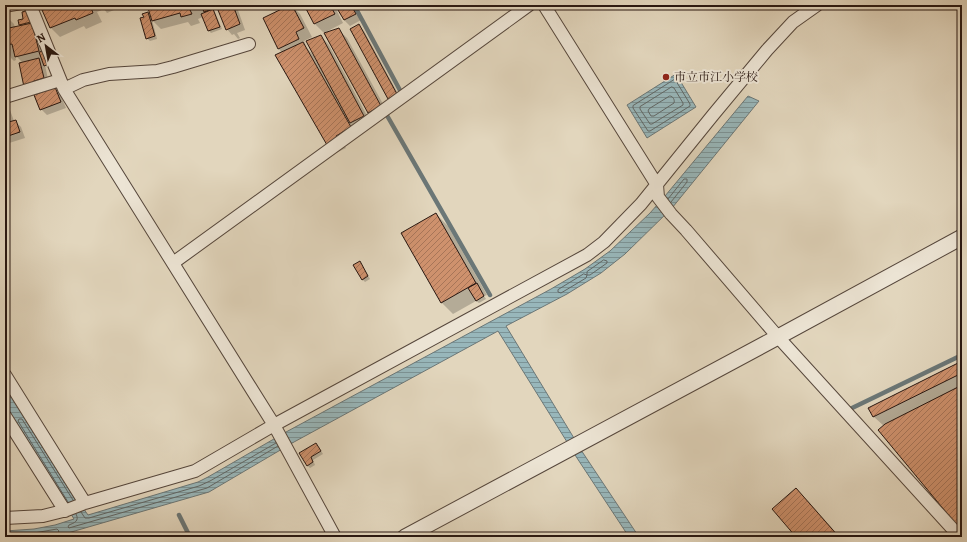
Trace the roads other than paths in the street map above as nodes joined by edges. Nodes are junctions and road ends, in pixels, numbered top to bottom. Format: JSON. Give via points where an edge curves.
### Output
{"nodes":[{"id":1,"x":28,"y":5,"type":"edge"},
{"id":2,"x":529,"y":5,"type":"edge"},
{"id":3,"x":544,"y":5,"type":"edge"},
{"id":4,"x":817,"y":5,"type":"edge"},
{"id":5,"x":5,"y":9,"type":"edge"},
{"id":6,"x":249,"y":44,"type":"dead end"},
{"id":7,"x":62,"y":85,"type":"junction"},
{"id":8,"x":5,"y":97,"type":"edge"},
{"id":9,"x":657,"y":185,"type":"junction"},
{"id":10,"x":962,"y":237,"type":"edge"},
{"id":11,"x":173,"y":263,"type":"junction"},
{"id":12,"x":778,"y":337,"type":"junction"},
{"id":13,"x":5,"y":376,"type":"edge"},
{"id":14,"x":5,"y":416,"type":"edge"},
{"id":15,"x":276,"y":429,"type":"junction"},
{"id":16,"x":84,"y":504,"type":"junction"},
{"id":17,"x":66,"y":510,"type":"junction"},
{"id":18,"x":5,"y":518,"type":"edge"},
{"id":19,"x":335,"y":537,"type":"edge"},
{"id":20,"x":405,"y":537,"type":"edge"},
{"id":21,"x":960,"y":537,"type":"edge"}],
"edges":[{"from":1,"to":5,"type":"lane"},
{"from":1,"to":7,"type":"street"},
{"from":2,"to":11,"type":"street"},
{"from":3,"to":9,"type":"street"},
{"from":4,"to":9,"type":"street","via":[[793,22],[767,50]]},
{"from":6,"to":7,"type":"street","via":[[157,71],[109,74]]},
{"from":7,"to":8,"type":"street"},
{"from":7,"to":11,"type":"street"},
{"from":9,"to":12,"type":"street","via":[[658,197],[670,214]]},
{"from":9,"to":15,"type":"street","via":[[604,242],[588,255]]},
{"from":10,"to":12,"type":"street"},
{"from":11,"to":15,"type":"street"},
{"from":12,"to":20,"type":"street"},
{"from":12,"to":21,"type":"street"},
{"from":13,"to":16,"type":"street"},
{"from":14,"to":17,"type":"street"},
{"from":15,"to":16,"type":"street","via":[[195,471]]},
{"from":15,"to":19,"type":"street"},
{"from":16,"to":17,"type":"street"},
{"from":17,"to":18,"type":"street","via":[[43,516]]}]}
